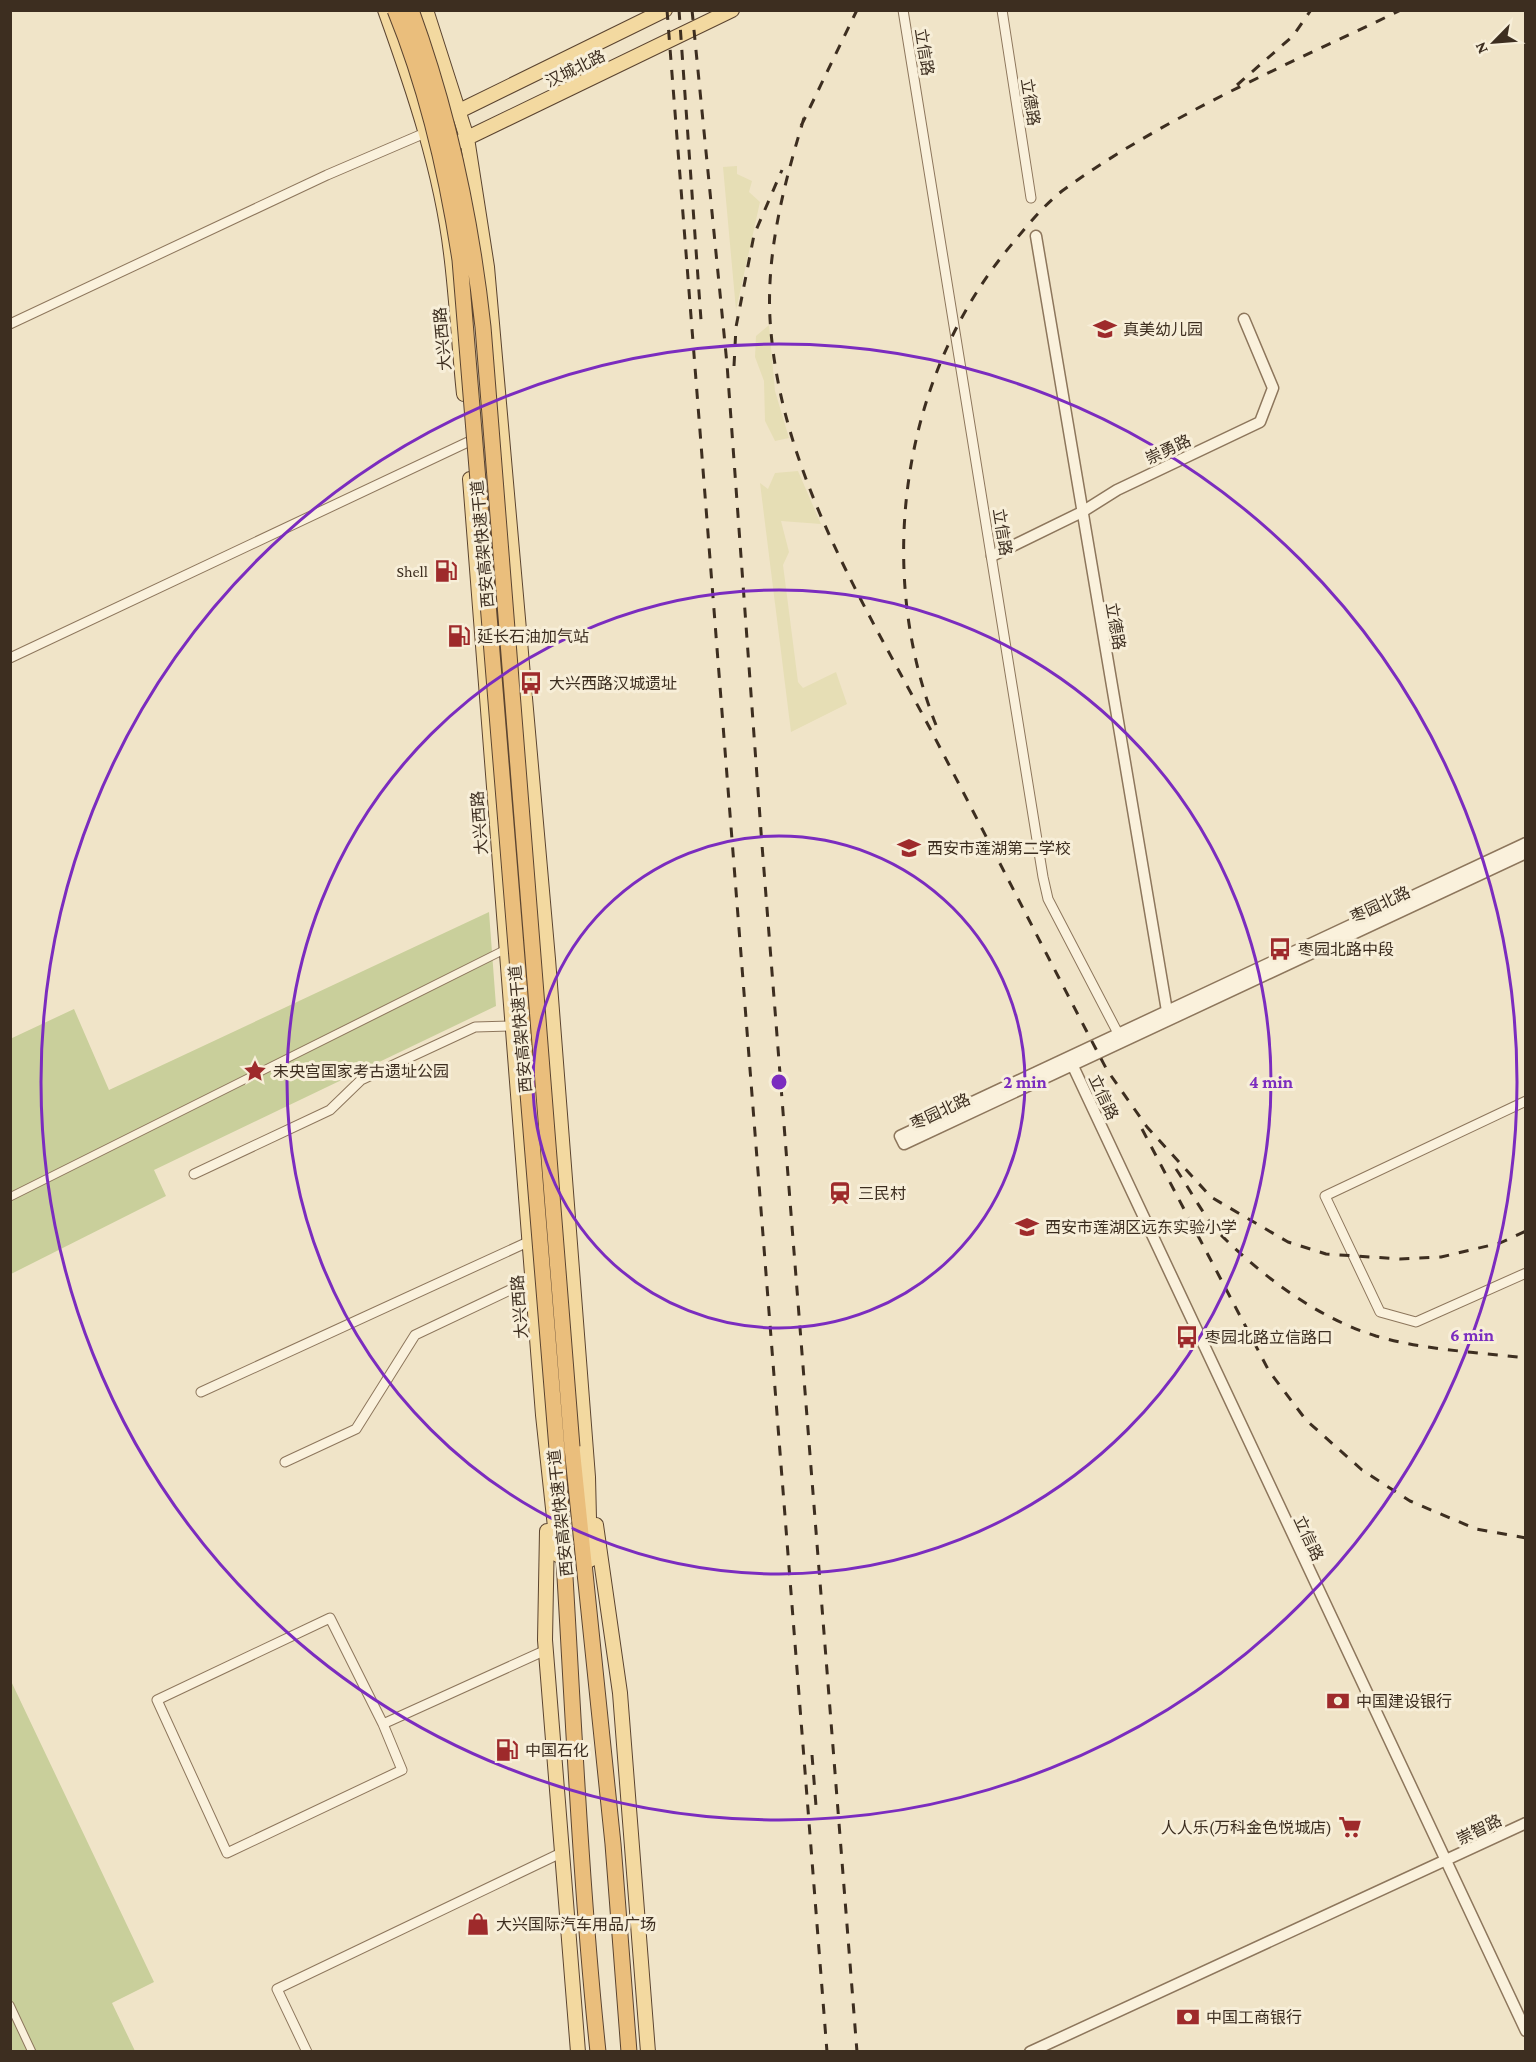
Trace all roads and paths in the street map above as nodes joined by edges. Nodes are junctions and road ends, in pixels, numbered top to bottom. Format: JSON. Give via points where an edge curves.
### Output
{"nodes":[{"id":1,"x":385,"y":10,"type":"edge"},
{"id":2,"x":395,"y":10,"type":"edge"},
{"id":3,"x":411,"y":10,"type":"edge"},
{"id":4,"x":426,"y":10,"type":"edge"},
{"id":5,"x":665,"y":10,"type":"edge"},
{"id":6,"x":732,"y":10,"type":"edge"},
{"id":7,"x":903,"y":10,"type":"edge"},
{"id":8,"x":1002,"y":10,"type":"edge"},
{"id":9,"x":458,"y":110,"type":"junction"},
{"id":10,"x":424,"y":133,"type":"junction"},
{"id":11,"x":467,"y":138,"type":"junction"},
{"id":12,"x":431,"y":154,"type":"junction"},
{"id":13,"x":1031,"y":198,"type":"dead end"},
{"id":14,"x":1036,"y":236,"type":"dead end"},
{"id":15,"x":1244,"y":319,"type":"dead end"},
{"id":16,"x":10,"y":324,"type":"edge"},
{"id":17,"x":468,"y":442,"type":"junction"},
{"id":18,"x":1082,"y":512,"type":"junction"},
{"id":19,"x":992,"y":556,"type":"junction"},
{"id":20,"x":10,"y":658,"type":"edge"},
{"id":21,"x":1526,"y":843,"type":"edge"},
{"id":22,"x":1526,"y":853,"type":"edge"},
{"id":23,"x":506,"y":949,"type":"junction"},
{"id":24,"x":1168,"y":1015,"type":"junction"},
{"id":25,"x":512,"y":1026,"type":"junction"},
{"id":26,"x":1120,"y":1037,"type":"junction"},
{"id":27,"x":1070,"y":1061,"type":"junction"},
{"id":28,"x":1526,"y":1101,"type":"edge"},
{"id":29,"x":194,"y":1174,"type":"dead end"},
{"id":30,"x":10,"y":1197,"type":"edge"},
{"id":31,"x":530,"y":1241,"type":"junction"},
{"id":32,"x":1526,"y":1273,"type":"edge"},
{"id":33,"x":533,"y":1279,"type":"junction"},
{"id":34,"x":201,"y":1392,"type":"dead end"},
{"id":35,"x":564,"y":1448,"type":"junction"},
{"id":36,"x":285,"y":1462,"type":"dead end"},
{"id":37,"x":548,"y":1475,"type":"junction"},
{"id":38,"x":588,"y":1477,"type":"junction"},
{"id":39,"x":591,"y":1637,"type":"junction"},
{"id":40,"x":570,"y":1641,"type":"junction"},
{"id":41,"x":546,"y":1650,"type":"junction"},
{"id":42,"x":383,"y":1724,"type":"junction"},
{"id":43,"x":1526,"y":1823,"type":"edge"},
{"id":44,"x":561,"y":1853,"type":"junction"},
{"id":45,"x":1446,"y":1861,"type":"junction"},
{"id":46,"x":10,"y":2005,"type":"edge"},
{"id":47,"x":1526,"y":2031,"type":"edge"},
{"id":48,"x":32,"y":2052,"type":"edge"},
{"id":49,"x":307,"y":2052,"type":"edge"},
{"id":50,"x":578,"y":2052,"type":"edge"},
{"id":51,"x":598,"y":2052,"type":"edge"},
{"id":52,"x":629,"y":2052,"type":"edge"},
{"id":53,"x":648,"y":2052,"type":"edge"},
{"id":54,"x":1030,"y":2052,"type":"edge"}],
"edges":[{"from":1,"to":10,"type":"main road","name":"大兴西路"},
{"from":2,"to":35,"type":"highway","name":"西安高架快速干道","bridge":true,"via":[[422,83],[441,153],[460,260]]},
{"from":3,"to":35,"type":"highway","name":"西安高架快速干道","bridge":true,"via":[[456,154],[477,271]]},
{"from":4,"to":9,"type":"main road"},
{"from":5,"to":9,"type":"main road","name":"汉城北路"},
{"from":6,"to":11,"type":"main road","name":"汉城北路"},
{"from":7,"to":19,"type":"street","name":"立信路"},
{"from":8,"to":13,"type":"street","name":"立德路"},
{"from":9,"to":10,"type":"main road","name":"汉城北路"},
{"from":9,"to":11,"type":"main road"},
{"from":10,"to":12,"type":"main road","name":"大兴西路"},
{"from":10,"to":16,"type":"street"},
{"from":11,"to":12,"type":"main road","name":"汉城北路"},
{"from":11,"to":38,"type":"main road","via":[[487,267],[548,959]]},
{"from":12,"to":17,"type":"main road","name":"大兴西路","via":[[451,251]]},
{"from":14,"to":18,"type":"street","name":"立德路"},
{"from":15,"to":18,"type":"street","name":"崇勇路","via":[[1273,388],[1260,422],[1117,490]]},
{"from":17,"to":20,"type":"street"},
{"from":17,"to":23,"type":"main road","name":"大兴西路"},
{"from":18,"to":19,"type":"street","name":"崇勇路"},
{"from":18,"to":24,"type":"street","name":"立德路"},
{"from":19,"to":26,"type":"street","name":"立信路","via":[[1048,899]]},
{"from":21,"to":24,"type":"street","name":"枣园北路"},
{"from":22,"to":24,"type":"street","name":"枣园北路"},
{"from":23,"to":25,"type":"main road","name":"大兴西路"},
{"from":23,"to":30,"type":"street"},
{"from":24,"to":26,"type":"street","name":"枣园北路"},
{"from":25,"to":29,"type":"street","via":[[475,1027],[361,1080],[330,1110]]},
{"from":25,"to":31,"type":"main road","name":"大兴西路"},
{"from":26,"to":27,"type":"street","name":"枣园北路"},
{"from":27,"to":27,"type":"street","name":"枣园北路","via":[[900,1136],[904,1144]]},
{"from":27,"to":45,"type":"street","name":"立信路"},
{"from":28,"to":32,"type":"street","via":[[1325,1196],[1380,1312],[1416,1322]]},
{"from":31,"to":33,"type":"main road","name":"大兴西路"},
{"from":31,"to":34,"type":"street"},
{"from":33,"to":36,"type":"street","via":[[415,1335],[356,1429]]},
{"from":33,"to":37,"type":"main road","name":"大兴西路"},
{"from":35,"to":39,"type":"highway","name":"西安高架快速干道"},
{"from":35,"to":40,"type":"highway","name":"西安高架快速干道"},
{"from":37,"to":40,"type":"main road","name":"大兴西路"},
{"from":37,"to":41,"type":"main road"},
{"from":38,"to":39,"type":"main road"},
{"from":38,"to":53,"type":"main road","via":[[620,1693]]},
{"from":39,"to":52,"type":"highway","name":"西安高架快速干道","via":[[618,1898]]},
{"from":40,"to":51,"type":"highway","name":"西安高架快速干道","via":[[574,1759]]},
{"from":41,"to":42,"type":"street"},
{"from":41,"to":44,"type":"main road"},
{"from":42,"to":42,"type":"street","via":[[330,1618],[157,1700],[226,1853],[402,1770]]},
{"from":43,"to":45,"type":"street","name":"崇智路"},
{"from":44,"to":49,"type":"street","via":[[277,1989]]},
{"from":44,"to":50,"type":"main road"},
{"from":45,"to":47,"type":"street","name":"立信路"},
{"from":45,"to":54,"type":"street","name":"崇智路"},
{"from":46,"to":48,"type":"street"}]}
